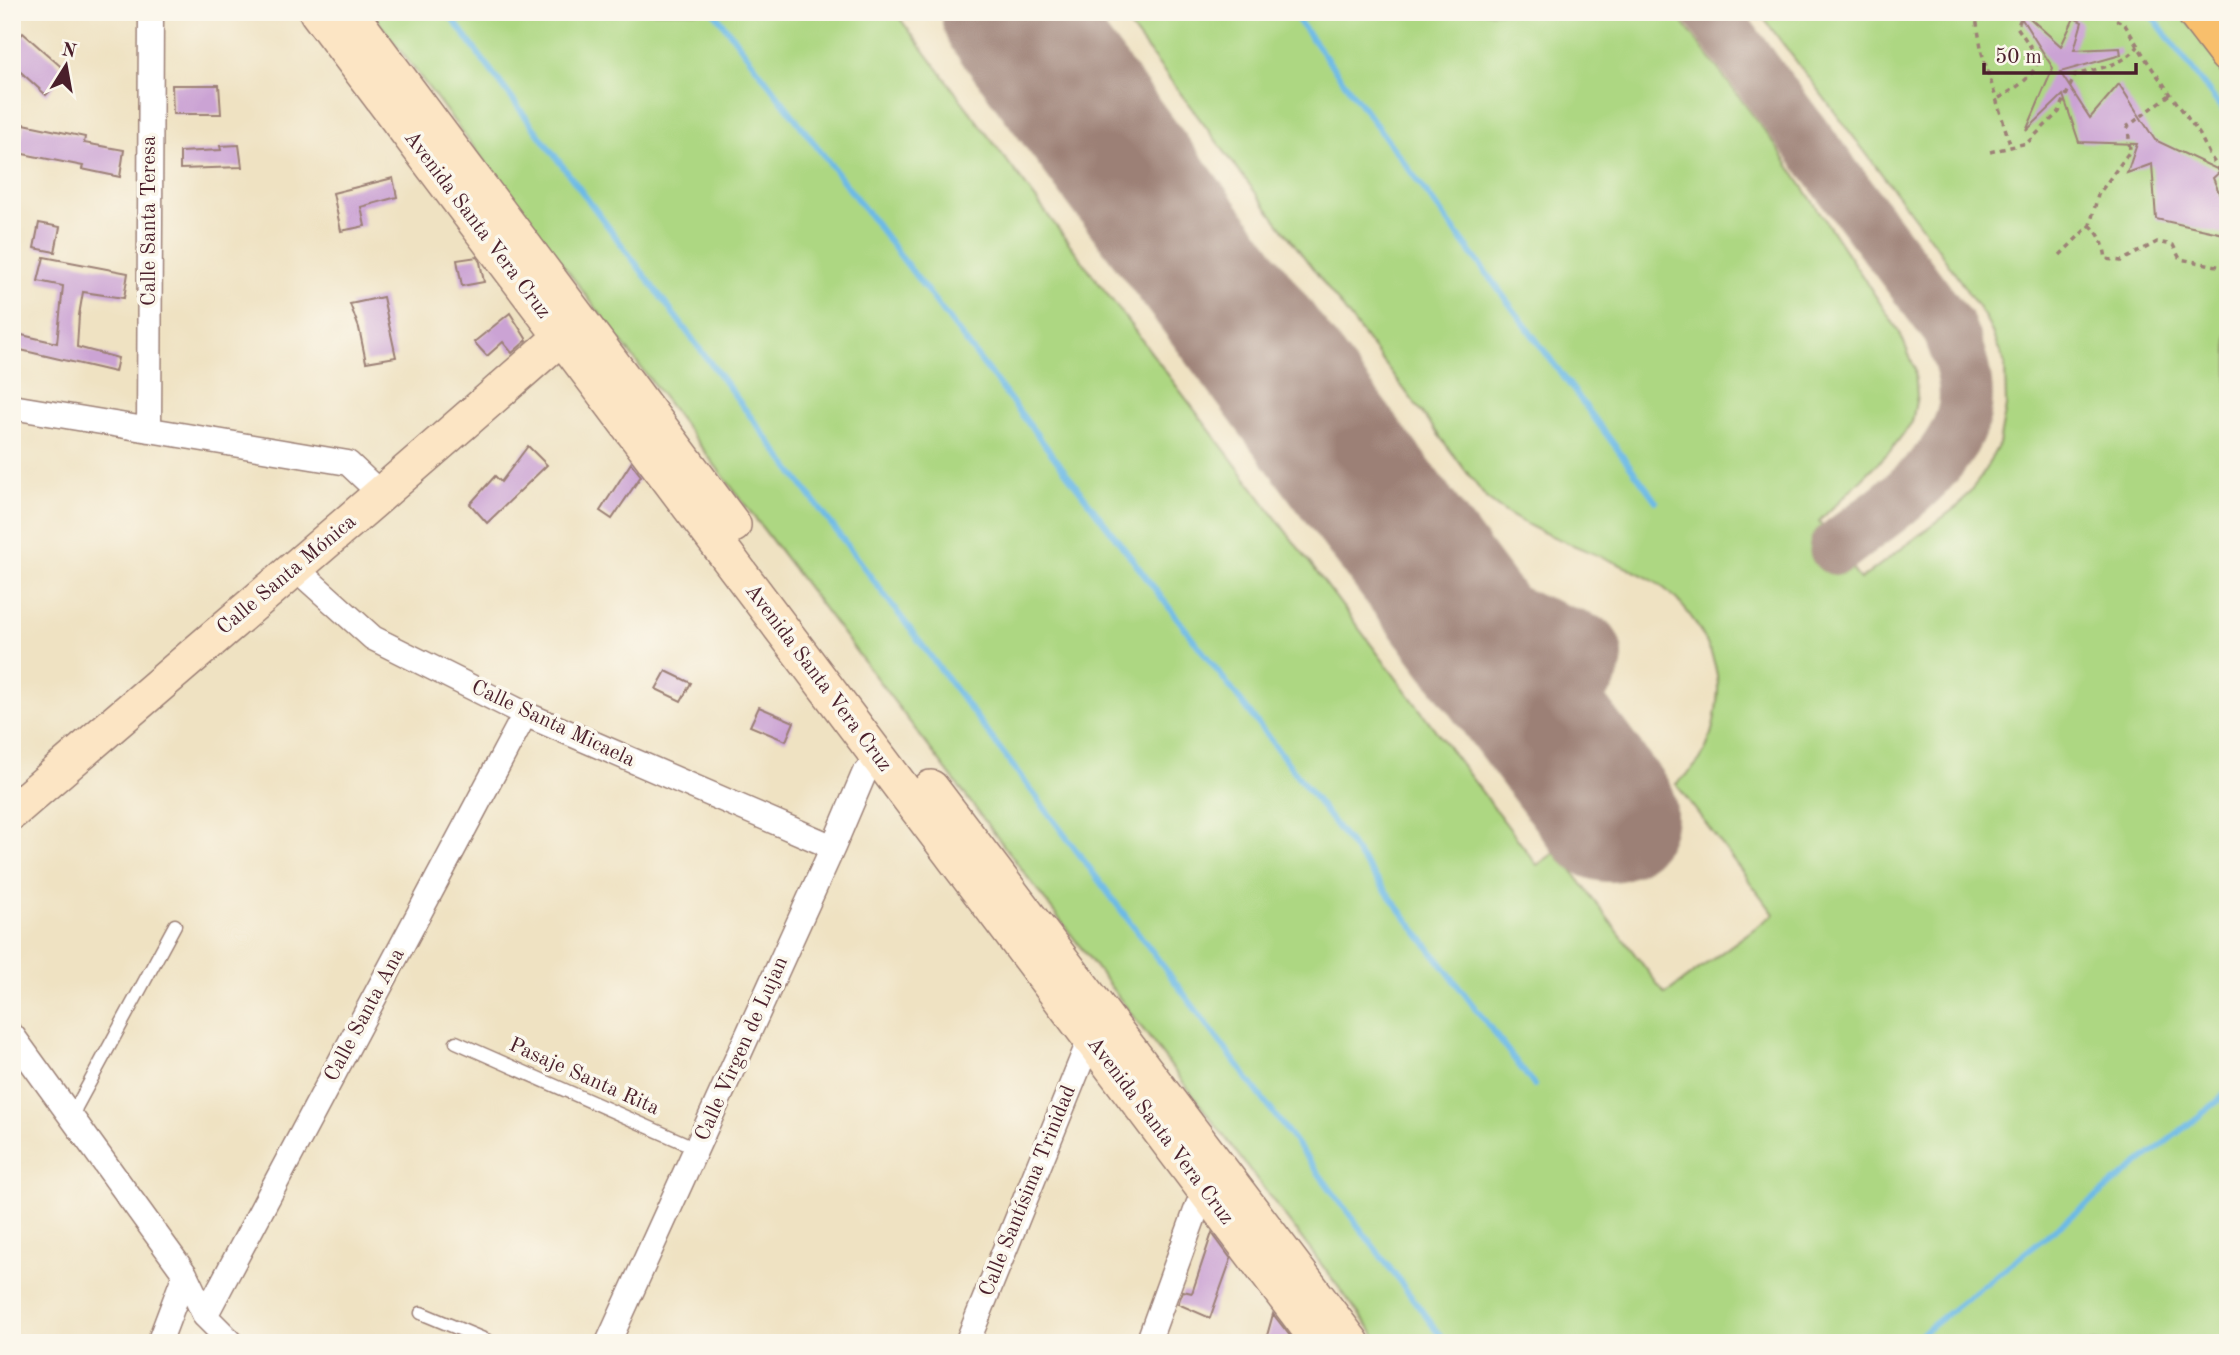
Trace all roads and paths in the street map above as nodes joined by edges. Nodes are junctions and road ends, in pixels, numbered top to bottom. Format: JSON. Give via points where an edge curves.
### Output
{"nodes":[{"id":1,"x":151,"y":12,"type":"edge"},
{"id":2,"x":317,"y":12,"type":"edge"},
{"id":3,"x":349,"y":12,"type":"edge"},
{"id":4,"x":1975,"y":12,"type":"edge"},
{"id":5,"x":2024,"y":12,"type":"edge"},
{"id":6,"x":2110,"y":12,"type":"edge"},
{"id":7,"x":2196,"y":12,"type":"edge"},
{"id":8,"x":2224,"y":12,"type":"edge"},
{"id":9,"x":2228,"y":17,"type":"edge"},
{"id":10,"x":2138,"y":46,"type":"junction"},
{"id":11,"x":2228,"y":54,"type":"edge"},
{"id":12,"x":2171,"y":94,"type":"junction"},
{"id":13,"x":1998,"y":99,"type":"junction"},
{"id":14,"x":2011,"y":147,"type":"junction"},
{"id":15,"x":1990,"y":152,"type":"dead end"},
{"id":16,"x":2228,"y":184,"type":"edge"},
{"id":17,"x":2090,"y":225,"type":"junction"},
{"id":18,"x":2060,"y":255,"type":"dead end"},
{"id":19,"x":2228,"y":268,"type":"edge"},
{"id":20,"x":561,"y":337,"type":"junction"},
{"id":21,"x":12,"y":407,"type":"edge"},
{"id":22,"x":149,"y":430,"type":"junction"},
{"id":23,"x":383,"y":495,"type":"junction"},
{"id":24,"x":294,"y":567,"type":"junction"},
{"id":25,"x":525,"y":714,"type":"junction"},
{"id":26,"x":878,"y":758,"type":"junction"},
{"id":27,"x":12,"y":812,"type":"edge"},
{"id":28,"x":833,"y":848,"type":"junction"},
{"id":29,"x":175,"y":925,"type":"dead end"},
{"id":30,"x":12,"y":1035,"type":"edge"},
{"id":31,"x":1090,"y":1039,"type":"junction"},
{"id":32,"x":456,"y":1042,"type":"dead end"},
{"id":33,"x":72,"y":1115,"type":"junction"},
{"id":34,"x":696,"y":1148,"type":"junction"},
{"id":35,"x":1207,"y":1192,"type":"junction"},
{"id":36,"x":185,"y":1274,"type":"junction"},
{"id":37,"x":421,"y":1313,"type":"dead end"},
{"id":38,"x":205,"y":1316,"type":"junction"},
{"id":39,"x":159,"y":1343,"type":"edge"},
{"id":40,"x":232,"y":1343,"type":"edge"},
{"id":41,"x":492,"y":1343,"type":"edge"},
{"id":42,"x":608,"y":1343,"type":"edge"},
{"id":43,"x":967,"y":1343,"type":"edge"},
{"id":44,"x":1147,"y":1343,"type":"edge"},
{"id":45,"x":1321,"y":1343,"type":"edge"},
{"id":46,"x":1352,"y":1343,"type":"edge"}],
"edges":[{"from":1,"to":22,"type":"street","name":"Calle Santa Teresa"},
{"from":2,"to":20,"type":"main road","name":"Avenida Santa Vera Cruz"},
{"from":3,"to":46,"type":"main road","name":"Avenida Santa Vera Cruz"},
{"from":4,"to":13,"type":"path","via":[[1982,53]]},
{"from":5,"to":13,"type":"path","via":[[2017,27],[2039,59],[2035,71]]},
{"from":6,"to":10,"type":"path"},
{"from":7,"to":11,"type":"highway"},
{"from":8,"to":9,"type":"highway"},
{"from":10,"to":12,"type":"path"},
{"from":10,"to":14,"type":"path","via":[[2108,66],[2075,75],[2059,112],[2027,143]]},
{"from":12,"to":16,"type":"path"},
{"from":12,"to":17,"type":"path","via":[[2128,126],[2130,151],[2098,195]]},
{"from":13,"to":14,"type":"path"},
{"from":14,"to":15,"type":"path"},
{"from":17,"to":18,"type":"path"},
{"from":17,"to":19,"type":"path","via":[[2104,243],[2106,259],[2121,261],[2157,242],[2173,245],[2180,259]]},
{"from":20,"to":23,"type":"main road","name":"Calle Santa Mónica"},
{"from":20,"to":26,"type":"main road","name":"Avenida Santa Vera Cruz"},
{"from":21,"to":22,"type":"street"},
{"from":22,"to":23,"type":"street","via":[[348,463]]},
{"from":23,"to":24,"type":"main road","name":"Calle Santa Mónica"},
{"from":24,"to":25,"type":"street","name":"Calle Santa Micaela","via":[[373,638]]},
{"from":24,"to":27,"type":"main road","name":"Calle Santa Mónica"},
{"from":25,"to":28,"type":"street","name":"Calle Santa Micaela"},
{"from":25,"to":38,"type":"street","name":"Calle Santa Ana"},
{"from":26,"to":28,"type":"street","name":"Calle Virgen de Lujan","via":[[864,774]]},
{"from":26,"to":31,"type":"main road","name":"Avenida Santa Vera Cruz"},
{"from":28,"to":34,"type":"street","name":"Calle Virgen de Lujan"},
{"from":29,"to":33,"type":"lane"},
{"from":30,"to":33,"type":"street"},
{"from":31,"to":35,"type":"main road","name":"Avenida Santa Vera Cruz"},
{"from":31,"to":43,"type":"street","name":"Calle Santísima Trinidad"},
{"from":32,"to":34,"type":"lane","name":"Pasaje Santa Rita"},
{"from":33,"to":36,"type":"street"},
{"from":34,"to":42,"type":"street","name":"Calle Virgen de Lujan"},
{"from":35,"to":44,"type":"street","via":[[1198,1205]]},
{"from":35,"to":45,"type":"main road","name":"Avenida Santa Vera Cruz"},
{"from":36,"to":38,"type":"street"},
{"from":36,"to":39,"type":"street"},
{"from":37,"to":41,"type":"lane"},
{"from":38,"to":40,"type":"street"}]}
